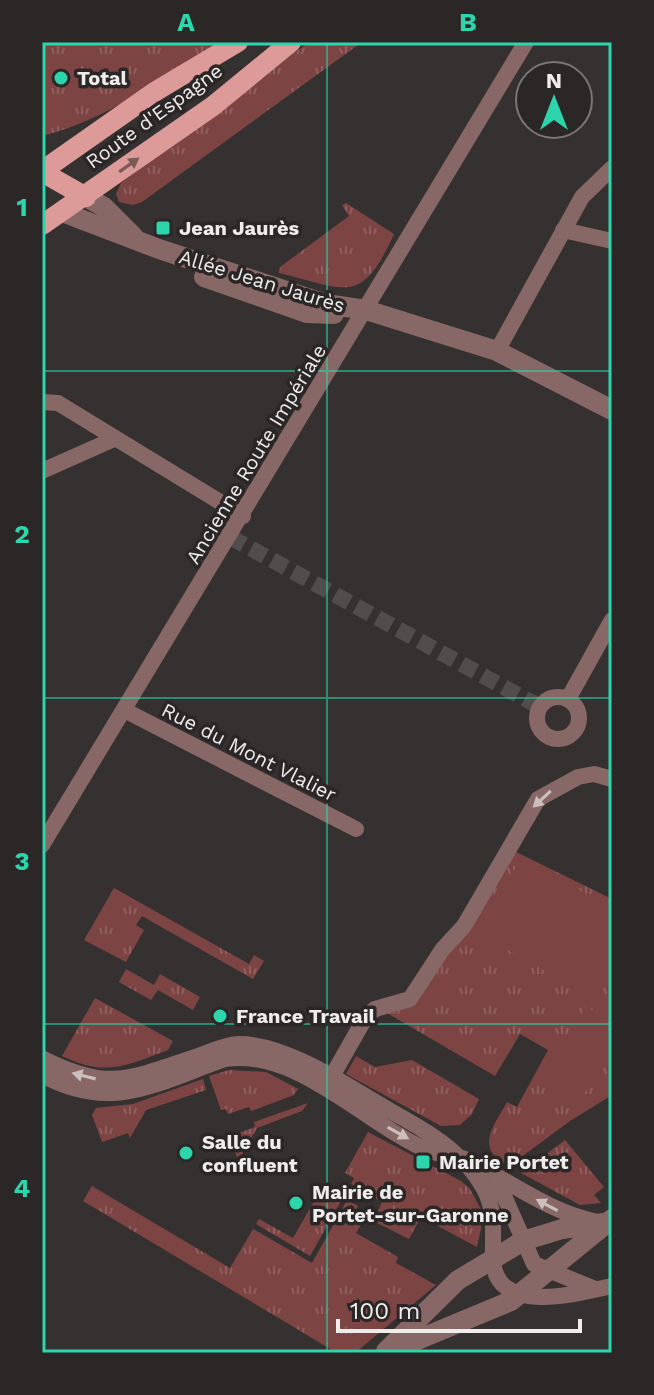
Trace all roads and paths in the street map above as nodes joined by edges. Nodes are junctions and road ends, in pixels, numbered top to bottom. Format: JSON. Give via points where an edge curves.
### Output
{"nodes":[{"id":1,"x":238,"y":42,"type":"edge"},
{"id":2,"x":291,"y":42,"type":"edge"},
{"id":3,"x":526,"y":42,"type":"edge"},
{"id":4,"x":612,"y":168,"type":"edge"},
{"id":5,"x":42,"y":171,"type":"edge"},
{"id":6,"x":86,"y":197,"type":"junction"},
{"id":7,"x":42,"y":203,"type":"edge"},
{"id":8,"x":62,"y":212,"type":"junction"},
{"id":9,"x":42,"y":225,"type":"edge"},
{"id":10,"x":563,"y":230,"type":"junction"},
{"id":11,"x":136,"y":240,"type":"junction"},
{"id":12,"x":612,"y":241,"type":"edge"},
{"id":13,"x":366,"y":310,"type":"junction"},
{"id":14,"x":497,"y":351,"type":"junction"},
{"id":15,"x":42,"y":402,"type":"edge"},
{"id":16,"x":612,"y":410,"type":"edge"},
{"id":17,"x":114,"y":439,"type":"junction"},
{"id":18,"x":42,"y":471,"type":"edge"},
{"id":19,"x":243,"y":516,"type":"junction"},
{"id":20,"x":612,"y":620,"type":"edge"},
{"id":21,"x":568,"y":699,"type":"dead end"},
{"id":22,"x":124,"y":710,"type":"junction"},
{"id":23,"x":612,"y":779,"type":"edge"},
{"id":24,"x":356,"y":829,"type":"dead end"},
{"id":25,"x":42,"y":845,"type":"edge"},
{"id":26,"x":42,"y":1058,"type":"edge"},
{"id":27,"x":42,"y":1075,"type":"edge"},
{"id":28,"x":327,"y":1084,"type":"junction"},
{"id":29,"x":461,"y":1158,"type":"junction"},
{"id":30,"x":495,"y":1175,"type":"junction"},
{"id":31,"x":608,"y":1221,"type":"edge"},
{"id":32,"x":523,"y":1241,"type":"junction"},
{"id":33,"x":493,"y":1260,"type":"junction"},
{"id":34,"x":546,"y":1271,"type":"junction"},
{"id":35,"x":604,"y":1288,"type":"edge"},
{"id":36,"x":520,"y":1292,"type":"junction"},
{"id":37,"x":385,"y":1353,"type":"edge"}],
"edges":[{"from":1,"to":5,"type":"main road","name":"Route d'Espagne","via":[[156,91]]},
{"from":6,"to":2,"type":"main road","name":"Route d'Espagne","one_way":true,"via":[[213,106]]},
{"from":3,"to":13,"type":"street","name":"Ancienne Route Impériale"},
{"from":4,"to":10,"type":"street","via":[[582,197]]},
{"from":5,"to":6,"type":"main road"},
{"from":6,"to":8,"type":"main road","name":"Route d'Espagne"},
{"from":6,"to":11,"type":"street","name":"Allée Jean Jaurès","via":[[104,207]]},
{"from":7,"to":8,"type":"main road"},
{"from":8,"to":9,"type":"main road","name":"Route d'Espagne"},
{"from":8,"to":11,"type":"street","name":"Allée Jean Jaurès"},
{"from":10,"to":12,"type":"street"},
{"from":10,"to":14,"type":"street"},
{"from":11,"to":13,"type":"street","name":"Allée Jean Jaurès","via":[[326,304]]},
{"from":13,"to":14,"type":"street","name":"Allée Jean Jaurès"},
{"from":13,"to":19,"type":"street","name":"Ancienne Route Impériale"},
{"from":14,"to":16,"type":"street","name":"Allée Jean Jaurès"},
{"from":15,"to":17,"type":"street","via":[[58,403]]},
{"from":17,"to":18,"type":"street"},
{"from":17,"to":19,"type":"street"},
{"from":19,"to":22,"type":"street","name":"Ancienne Route Impériale"},
{"from":20,"to":21,"type":"street"},
{"from":22,"to":24,"type":"street","name":"Rue du Mont Vlalier"},
{"from":22,"to":25,"type":"street","name":"Ancienne Route Impériale"},
{"from":23,"to":28,"type":"street","one_way":true,"via":[[578,777],[538,799],[464,926],[410,999],[375,1009],[364,1020]]},
{"from":28,"to":26,"type":"street","one_way":true,"via":[[280,1050],[236,1044],[113,1082],[78,1076]]},
{"from":27,"to":28,"type":"street","via":[[72,1091],[106,1096],[239,1057],[276,1062]]},
{"from":28,"to":29,"type":"street","via":[[430,1151]]},
{"from":29,"to":30,"type":"street"},
{"from":29,"to":33,"type":"street","via":[[493,1211]]},
{"from":31,"to":30,"type":"street","one_way":true,"via":[[562,1213]]},
{"from":30,"to":32,"type":"street"},
{"from":31,"to":32,"type":"street"},
{"from":31,"to":34,"type":"street"},
{"from":32,"to":33,"type":"street"},
{"from":32,"to":34,"type":"street","via":[[534,1264]]},
{"from":33,"to":36,"type":"street","via":[[504,1285]]},
{"from":33,"to":37,"type":"street","via":[[458,1280]]},
{"from":34,"to":35,"type":"street"},
{"from":34,"to":36,"type":"street"},
{"from":35,"to":36,"type":"street","via":[[563,1298]]},
{"from":36,"to":37,"type":"street","via":[[511,1301]]}]}
